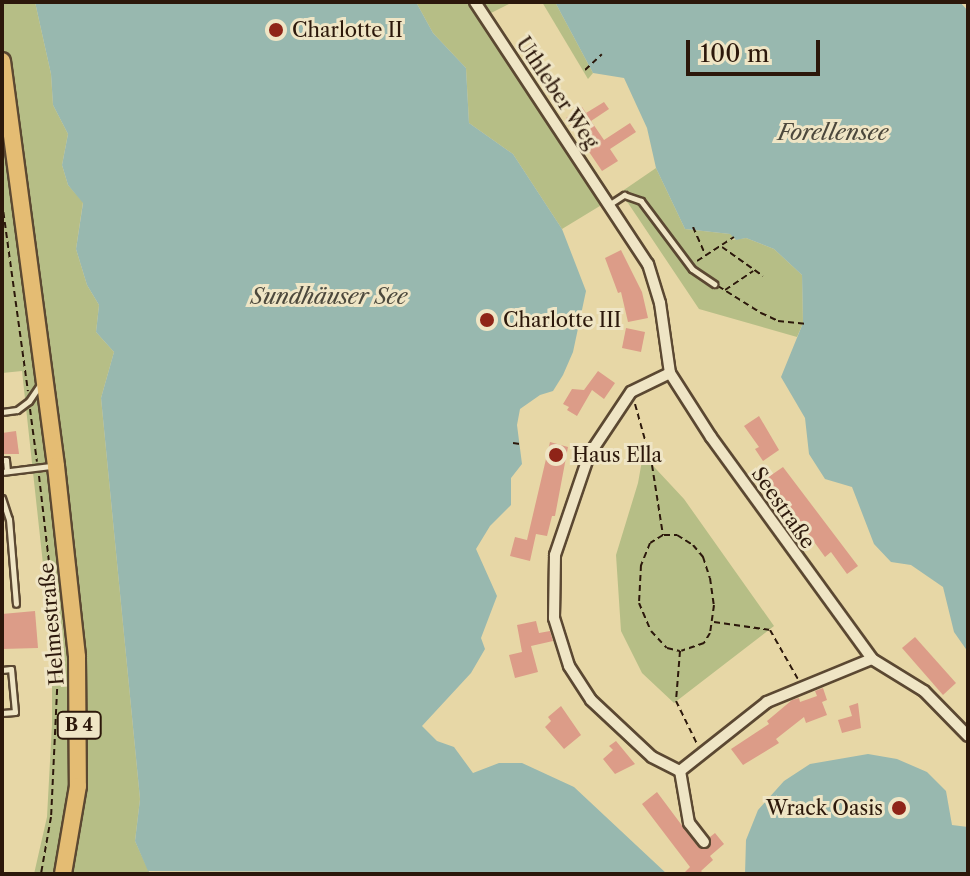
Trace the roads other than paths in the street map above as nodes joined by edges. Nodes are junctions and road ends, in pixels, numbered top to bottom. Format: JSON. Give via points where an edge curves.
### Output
{"nodes":[{"id":1,"x":475,"y":2,"type":"edge"},
{"id":2,"x":2,"y":61,"type":"edge"},
{"id":3,"x":609,"y":204,"type":"junction"},
{"id":4,"x":714,"y":284,"type":"road end"},
{"id":5,"x":670,"y":373,"type":"junction"},
{"id":6,"x":44,"y":374,"type":"junction"},
{"id":7,"x":2,"y":412,"type":"edge"},
{"id":8,"x":4,"y":459,"type":"edge"},
{"id":9,"x":56,"y":466,"type":"junction"},
{"id":10,"x":4,"y":472,"type":"edge"},
{"id":11,"x":2,"y":498,"type":"edge"},
{"id":12,"x":16,"y":604,"type":"dead end"},
{"id":13,"x":872,"y":659,"type":"junction"},
{"id":14,"x":2,"y":670,"type":"edge"},
{"id":15,"x":2,"y":713,"type":"edge"},
{"id":16,"x":968,"y":736,"type":"edge"},
{"id":17,"x":680,"y":771,"type":"junction"},
{"id":18,"x":704,"y":842,"type":"dead end"},
{"id":19,"x":63,"y":874,"type":"edge"}],
"edges":[{"from":1,"to":3,"type":"street","name":"Uthleber Weg"},
{"from":2,"to":6,"type":"main road","name":"Helmestraße","number":"B 4"},
{"from":3,"to":4,"type":"lane","via":[[624,195],[641,201],[689,266]]},
{"from":3,"to":5,"type":"street","name":"Seestraße","via":[[648,264],[660,303]]},
{"from":5,"to":13,"type":"street","name":"Seestraße","via":[[807,574]]},
{"from":5,"to":17,"type":"street","via":[[631,392],[589,455],[555,555],[554,618],[569,666],[591,700],[652,757]]},
{"from":6,"to":7,"type":"lane","via":[[29,401]]},
{"from":6,"to":9,"type":"main road","name":"Helmestraße","number":"B 4"},
{"from":8,"to":10,"type":"lane"},
{"from":9,"to":10,"type":"lane"},
{"from":9,"to":19,"type":"main road","name":"Helmestraße","number":"B 4","via":[[80,731],[78,786]]},
{"from":11,"to":12,"type":"lane","via":[[9,519]]},
{"from":13,"to":16,"type":"street","name":"Seestraße","via":[[924,691]]},
{"from":13,"to":17,"type":"street","via":[[767,702]]},
{"from":14,"to":15,"type":"lane","via":[[11,669],[15,712]]},
{"from":17,"to":18,"type":"street","via":[[689,823]]}]}
